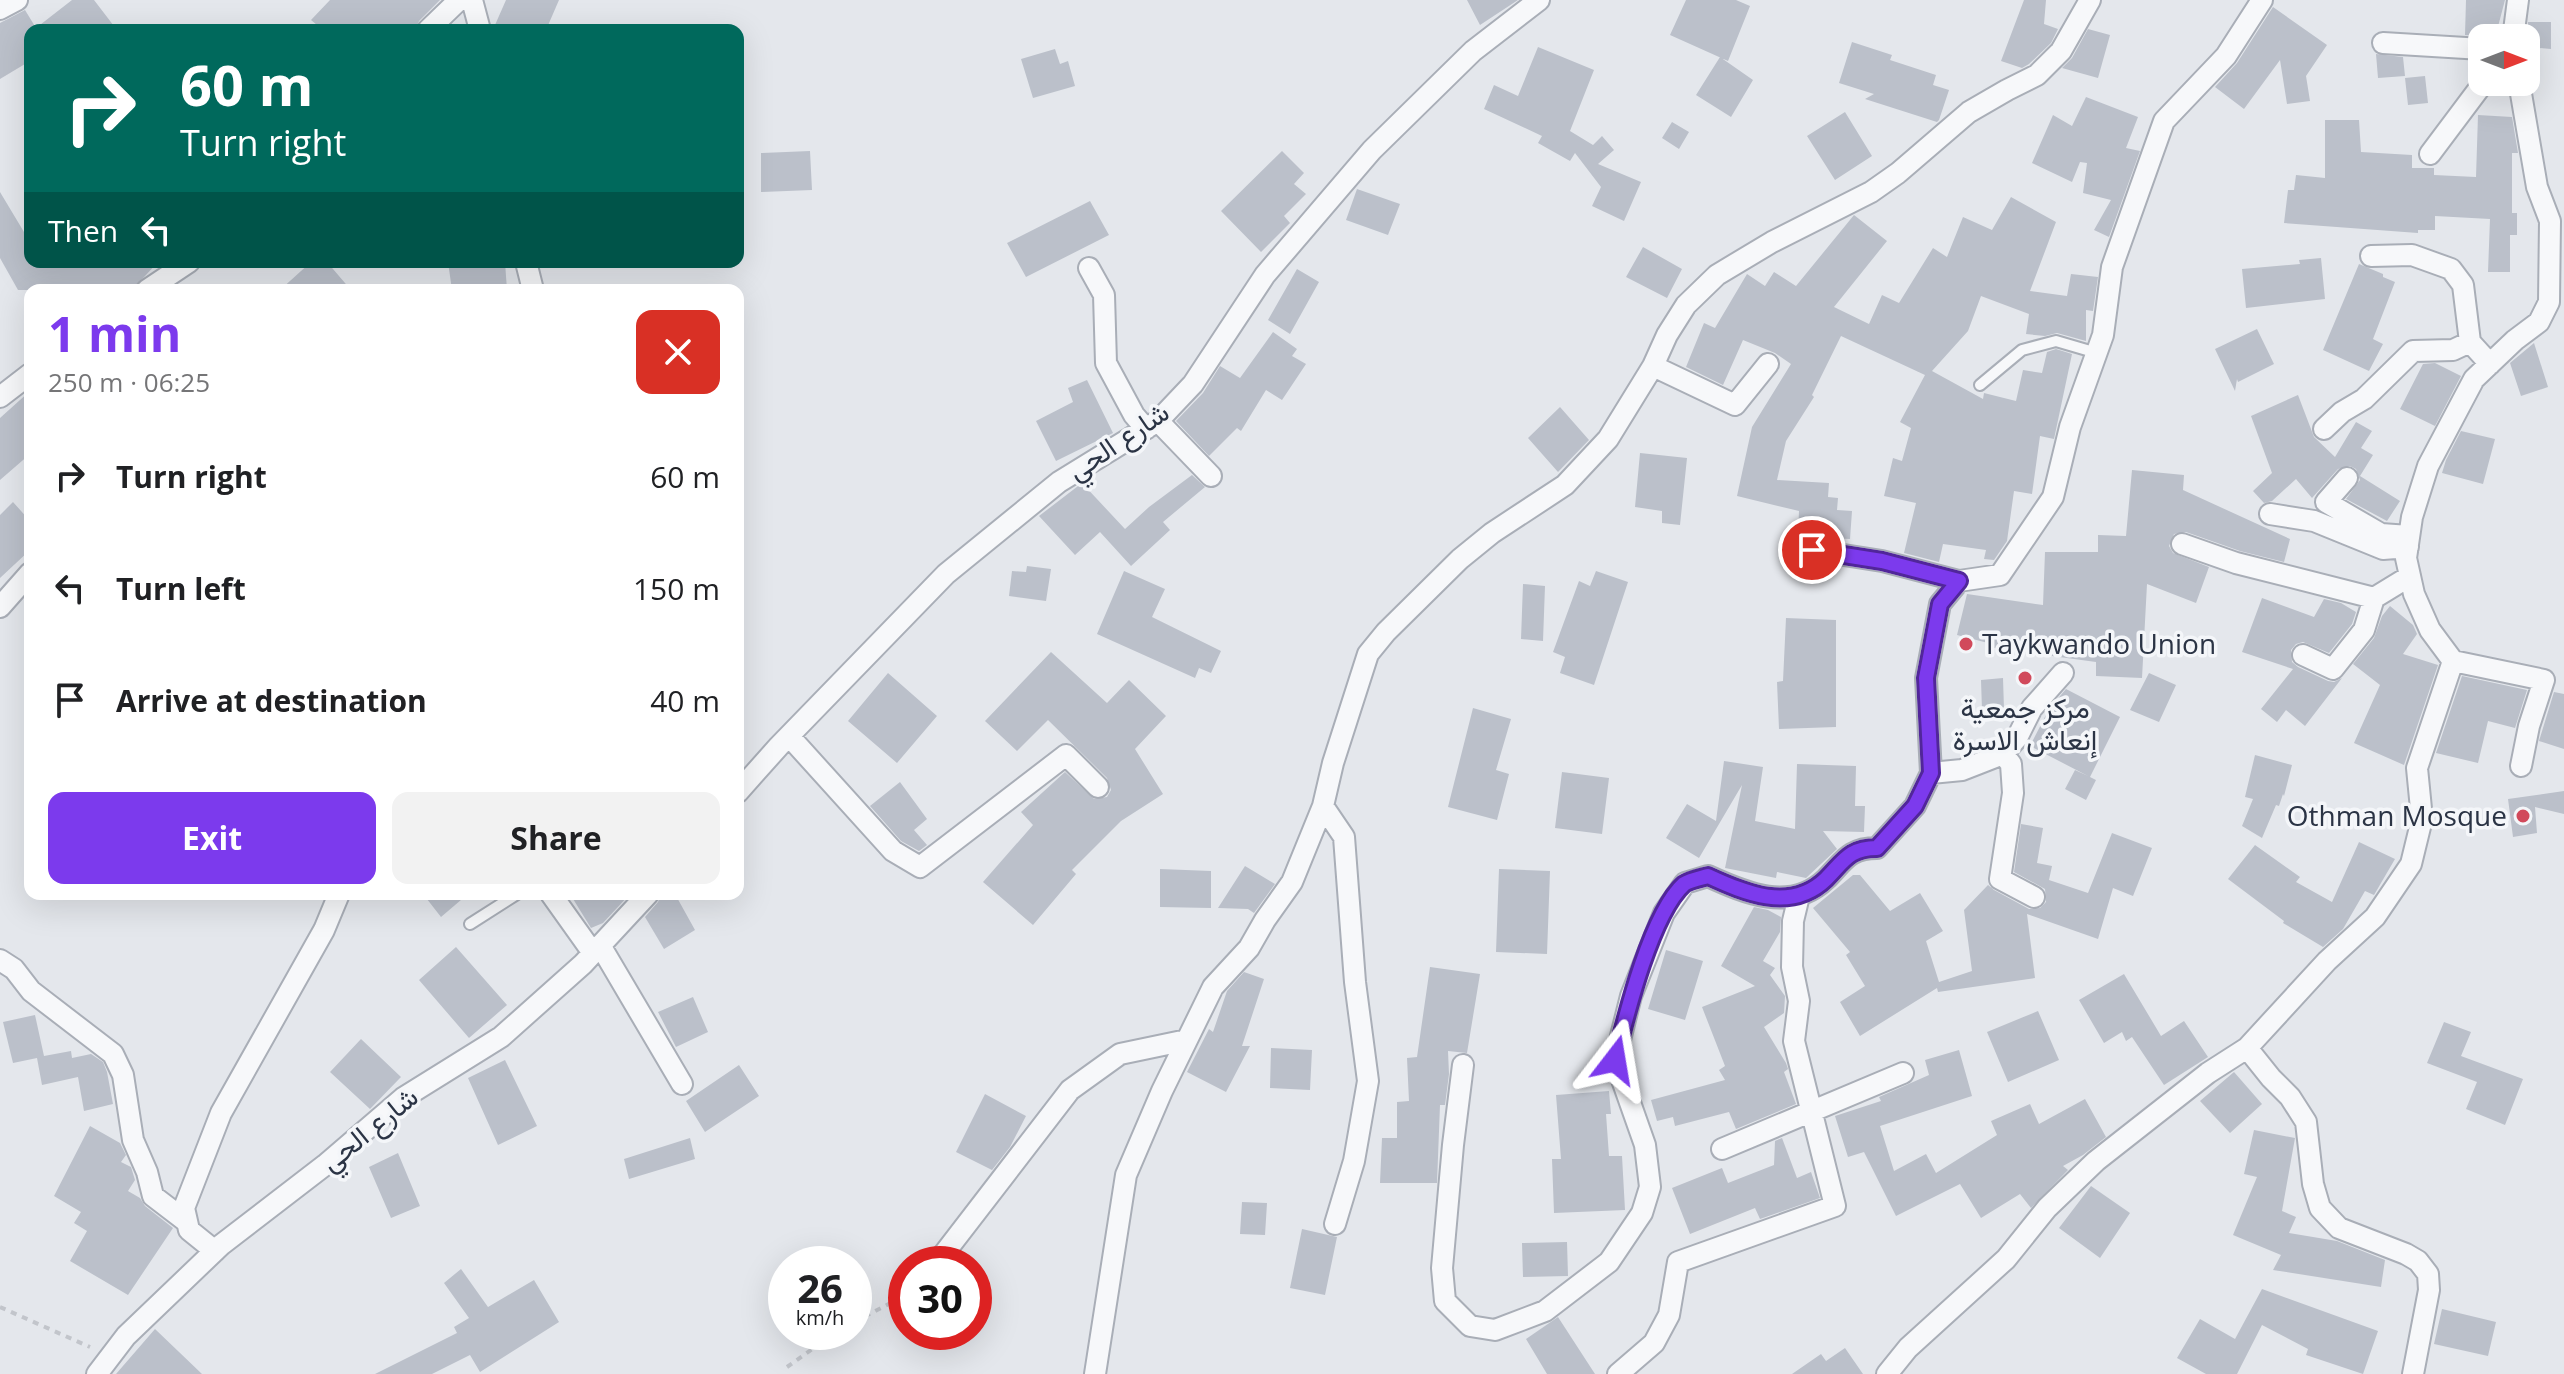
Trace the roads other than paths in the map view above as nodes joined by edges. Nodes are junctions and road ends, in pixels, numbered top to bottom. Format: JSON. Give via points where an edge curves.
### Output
{"nodes":[{"id":1,"x":459,"y":0,"type":"edge"},
{"id":2,"x":472,"y":0,"type":"edge"},
{"id":3,"x":1539,"y":0,"type":"edge"},
{"id":4,"x":2090,"y":0,"type":"edge"},
{"id":5,"x":2262,"y":0,"type":"edge"},
{"id":6,"x":2518,"y":0,"type":"edge"},
{"id":7,"x":434,"y":24,"type":"edge"},
{"id":8,"x":478,"y":24,"type":"edge"},
{"id":9,"x":2515,"y":24,"type":"edge"},
{"id":10,"x":2383,"y":43,"type":"dead end"},
{"id":11,"x":2468,"y":48,"type":"edge"},
{"id":12,"x":2474,"y":96,"type":"edge"},
{"id":13,"x":2521,"y":96,"type":"edge"},
{"id":14,"x":2430,"y":154,"type":"dead end"},
{"id":15,"x":2371,"y":256,"type":"dead end"},
{"id":16,"x":180,"y":268,"type":"edge"},
{"id":17,"x":1089,"y":268,"type":"dead end"},
{"id":18,"x":156,"y":284,"type":"edge"},
{"id":19,"x":2470,"y":342,"type":"junction"},
{"id":20,"x":2097,"y":353,"type":"junction"},
{"id":21,"x":1768,"y":364,"type":"dead end"},
{"id":22,"x":2490,"y":364,"type":"junction"},
{"id":23,"x":1653,"y":366,"type":"junction"},
{"id":24,"x":24,"y":379,"type":"edge"},
{"id":25,"x":1980,"y":385,"type":"dead end"},
{"id":26,"x":0,"y":397,"type":"edge"},
{"id":27,"x":1152,"y":425,"type":"junction"},
{"id":28,"x":2324,"y":429,"type":"dead end"},
{"id":29,"x":1211,"y":476,"type":"dead end"},
{"id":30,"x":2347,"y":478,"type":"dead end"},
{"id":31,"x":2270,"y":514,"type":"dead end"},
{"id":32,"x":2408,"y":541,"type":"junction"},
{"id":33,"x":2182,"y":544,"type":"dead end"},
{"id":34,"x":1812,"y":550,"type":"dead end"},
{"id":35,"x":2410,"y":576,"type":"junction"},
{"id":36,"x":24,"y":578,"type":"edge"},
{"id":37,"x":1959,"y":581,"type":"junction"},
{"id":38,"x":3,"y":596,"type":"edge"},
{"id":39,"x":2374,"y":598,"type":"junction"},
{"id":40,"x":2303,"y":655,"type":"dead end"},
{"id":41,"x":2453,"y":661,"type":"junction"},
{"id":42,"x":2063,"y":673,"type":"dead end"},
{"id":43,"x":789,"y":736,"type":"junction"},
{"id":44,"x":2003,"y":754,"type":"junction"},
{"id":45,"x":2521,"y":766,"type":"dead end"},
{"id":46,"x":1931,"y":773,"type":"junction"},
{"id":47,"x":744,"y":785,"type":"edge"},
{"id":48,"x":1098,"y":787,"type":"dead end"},
{"id":49,"x":1323,"y":806,"type":"junction"},
{"id":50,"x":1799,"y":896,"type":"junction"},
{"id":51,"x":2034,"y":897,"type":"dead end"},
{"id":52,"x":336,"y":900,"type":"edge"},
{"id":53,"x":508,"y":900,"type":"edge"},
{"id":54,"x":556,"y":900,"type":"edge"},
{"id":55,"x":642,"y":900,"type":"edge"},
{"id":56,"x":470,"y":924,"type":"dead end"},
{"id":57,"x":596,"y":949,"type":"junction"},
{"id":58,"x":0,"y":960,"type":"edge"},
{"id":59,"x":1187,"y":1040,"type":"junction"},
{"id":60,"x":2247,"y":1048,"type":"junction"},
{"id":61,"x":1463,"y":1065,"type":"dead end"},
{"id":62,"x":1903,"y":1073,"type":"dead end"},
{"id":63,"x":682,"y":1084,"type":"dead end"},
{"id":64,"x":1813,"y":1112,"type":"junction"},
{"id":65,"x":1722,"y":1149,"type":"dead end"},
{"id":66,"x":187,"y":1222,"type":"junction"},
{"id":67,"x":1335,"y":1224,"type":"dead end"},
{"id":68,"x":950,"y":1246,"type":"edge"},
{"id":69,"x":215,"y":1251,"type":"junction"},
{"id":70,"x":97,"y":1374,"type":"edge"},
{"id":71,"x":1095,"y":1374,"type":"edge"},
{"id":72,"x":1618,"y":1374,"type":"edge"},
{"id":73,"x":1887,"y":1374,"type":"edge"},
{"id":74,"x":2413,"y":1374,"type":"edge"}],
"edges":[{"from":1,"to":7,"type":"street"},
{"from":2,"to":8,"type":"street"},
{"from":3,"to":27,"type":"street","name":"شارع الحي","via":[[1473,51],[1372,150],[1265,275],[1193,384]]},
{"from":4,"to":23,"type":"street","via":[[2061,51],[2037,75],[1969,112],[1871,192],[1717,275],[1686,305]]},
{"from":5,"to":20,"type":"street","via":[[2226,56],[2164,121],[2112,267]]},
{"from":6,"to":9,"type":"street"},
{"from":10,"to":11,"type":"street"},
{"from":12,"to":14,"type":"street"},
{"from":13,"to":22,"type":"street","via":[[2537,187],[2550,221],[2549,302],[2539,322]]},
{"from":15,"to":19,"type":"street","via":[[2412,255],[2451,269],[2463,285]]},
{"from":16,"to":18,"type":"street"},
{"from":17,"to":27,"type":"street","via":[[1104,295],[1106,363],[1134,415]]},
{"from":19,"to":22,"type":"street"},
{"from":19,"to":28,"type":"street","via":[[2453,350],[2413,351]]},
{"from":20,"to":25,"type":"lane","via":[[2056,341],[2022,350]]},
{"from":20,"to":37,"type":"street","via":[[2070,427],[2053,497],[2000,575]]},
{"from":21,"to":23,"type":"street","via":[[1735,405]]},
{"from":22,"to":32,"type":"street","via":[[2474,379],[2428,466]]},
{"from":23,"to":49,"type":"street","via":[[1608,439],[1565,485],[1460,559],[1368,654]]},
{"from":24,"to":26,"type":"street"},
{"from":27,"to":29,"type":"street"},
{"from":27,"to":43,"type":"street","name":"شارع الحي","via":[[1059,482],[946,574]]},
{"from":30,"to":32,"type":"street","via":[[2326,502],[2381,534]]},
{"from":31,"to":32,"type":"street","via":[[2314,521],[2383,549]]},
{"from":32,"to":35,"type":"street"},
{"from":33,"to":39,"type":"street"},
{"from":34,"to":37,"type":"street"},
{"from":35,"to":39,"type":"street"},
{"from":35,"to":41,"type":"street","via":[[2430,630]]},
{"from":36,"to":38,"type":"street"},
{"from":37,"to":46,"type":"street","via":[[1940,604],[1926,678]]},
{"from":39,"to":40,"type":"street","via":[[2364,630],[2333,669]]},
{"from":41,"to":45,"type":"street","via":[[2544,680]]},
{"from":41,"to":60,"type":"street","via":[[2417,768],[2422,819],[2411,864],[2375,917]]},
{"from":42,"to":44,"type":"street","via":[[2032,708]]},
{"from":43,"to":47,"type":"street","name":"شارع الحي"},
{"from":43,"to":48,"type":"street","via":[[893,851],[920,867],[1066,755]]},
{"from":44,"to":46,"type":"street","via":[[1962,770]]},
{"from":44,"to":51,"type":"street","via":[[2011,764],[2013,793],[2000,879]]},
{"from":46,"to":50,"type":"street","via":[[1915,806],[1877,848],[1860,848]]},
{"from":49,"to":59,"type":"street","via":[[1292,882],[1249,948],[1213,987]]},
{"from":49,"to":67,"type":"street","via":[[1344,837],[1368,1081],[1354,1161]]},
{"from":50,"to":61,"type":"street","via":[[1750,894],[1708,876],[1685,883],[1664,913],[1631,996],[1615,1060],[1645,1145],[1650,1187],[1642,1213],[1609,1262],[1545,1311],[1495,1330],[1470,1326],[1445,1301],[1442,1268]]},
{"from":50,"to":64,"type":"street","via":[[1793,921],[1792,967],[1799,1001],[1794,1041]]},
{"from":52,"to":66,"type":"street","via":[[221,1113],[184,1208]]},
{"from":53,"to":56,"type":"lane"},
{"from":54,"to":57,"type":"street"},
{"from":55,"to":57,"type":"street","name":"شارع الحي"},
{"from":57,"to":63,"type":"street"},
{"from":57,"to":69,"type":"street","name":"شارع الحي","via":[[501,1037],[403,1098]]},
{"from":58,"to":66,"type":"street","via":[[31,991],[113,1054],[123,1075],[133,1140],[153,1196]]},
{"from":59,"to":68,"type":"street","via":[[1120,1054],[1070,1090]]},
{"from":59,"to":71,"type":"street","via":[[1126,1175]]},
{"from":60,"to":73,"type":"street","via":[[2096,1161],[2047,1208],[2006,1259],[1908,1348]]},
{"from":60,"to":74,"type":"street","via":[[2306,1122],[2320,1208],[2339,1228],[2406,1254],[2428,1274]]},
{"from":62,"to":64,"type":"street"},
{"from":64,"to":65,"type":"street"},
{"from":64,"to":72,"type":"street","via":[[1835,1206],[1678,1262],[1669,1315],[1654,1343]]},
{"from":66,"to":69,"type":"street","via":[[189,1230]]},
{"from":69,"to":70,"type":"street","name":"شارع الحي","via":[[126,1336]]}]}
